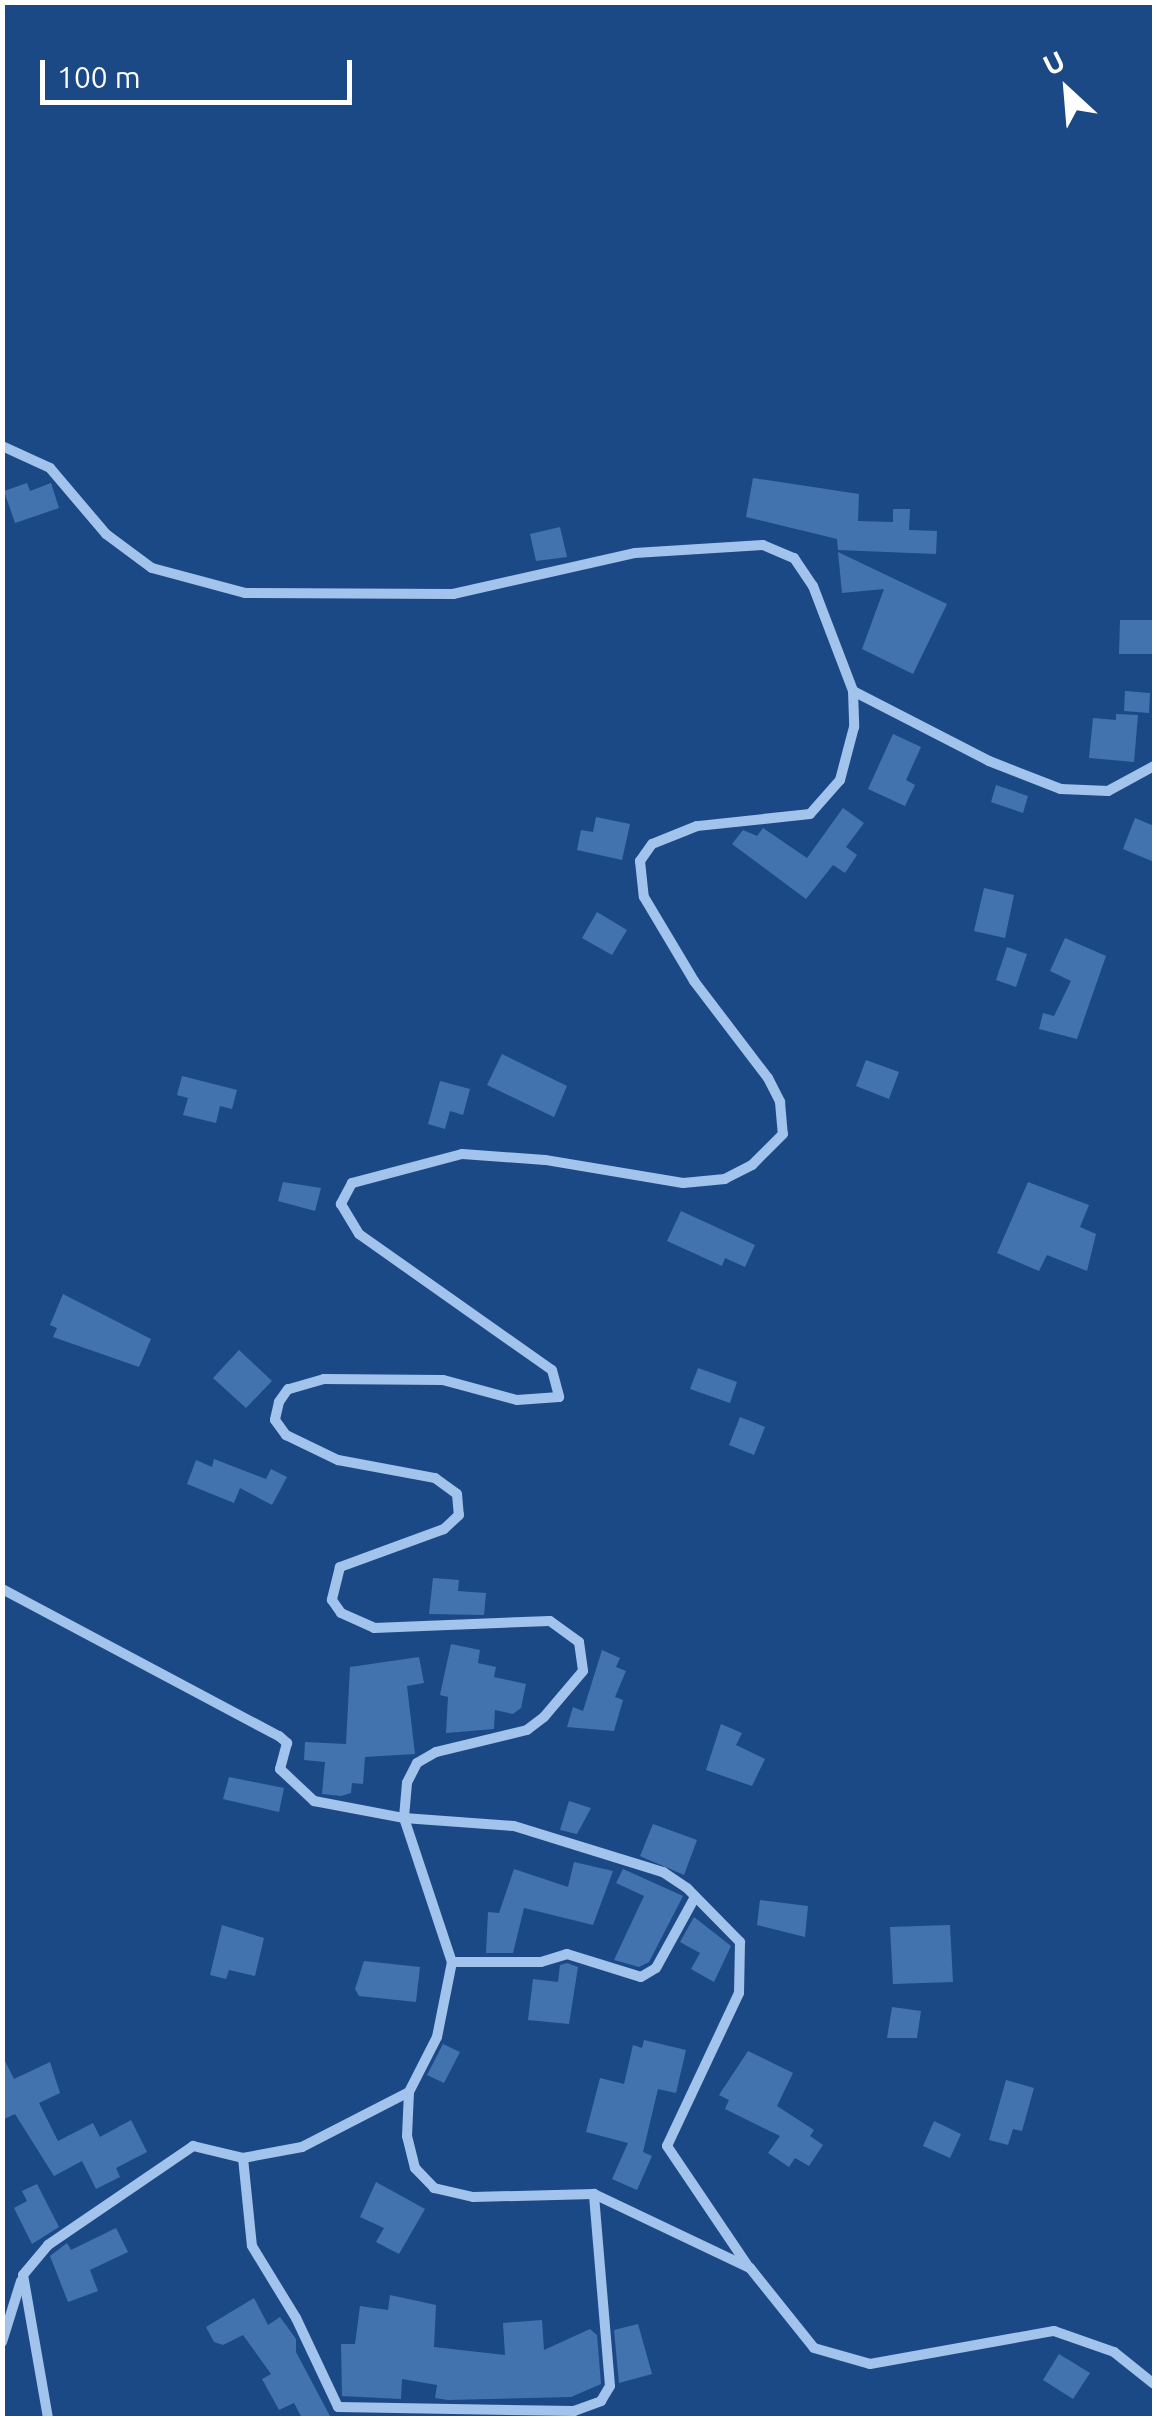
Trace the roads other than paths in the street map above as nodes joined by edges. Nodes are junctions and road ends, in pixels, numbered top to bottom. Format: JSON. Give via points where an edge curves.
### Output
{"nodes":[{"id":1,"x":2,"y":446,"type":"edge"},
{"id":2,"x":852,"y":691,"type":"junction"},
{"id":3,"x":1154,"y":766,"type":"edge"},
{"id":4,"x":2,"y":1590,"type":"edge"},
{"id":5,"x":404,"y":1818,"type":"junction"},
{"id":6,"x":694,"y":1898,"type":"junction"},
{"id":7,"x":452,"y":1962,"type":"junction"},
{"id":8,"x":409,"y":2092,"type":"junction"},
{"id":9,"x":243,"y":2158,"type":"junction"},
{"id":10,"x":594,"y":2194,"type":"junction"},
{"id":11,"x":750,"y":2268,"type":"junction"},
{"id":12,"x":23,"y":2275,"type":"junction"},
{"id":13,"x":2,"y":2342,"type":"edge"},
{"id":14,"x":1154,"y":2384,"type":"edge"},
{"id":15,"x":436,"y":2413,"type":"edge"},
{"id":16,"x":48,"y":2418,"type":"edge"}],
"edges":[{"from":1,"to":2,"type":"street","via":[[50,468],[106,534],[152,568],[245,592],[453,594],[635,553],[763,545],[794,558],[813,586]]},
{"from":2,"to":3,"type":"street","via":[[988,761],[1061,789],[1108,791]]},
{"from":2,"to":5,"type":"street","via":[[849,755],[840,780],[810,814],[697,826],[652,844],[640,861],[644,897],[780,1102],[783,1134],[772,1148],[725,1180],[682,1182],[462,1154],[373,1172],[352,1183],[341,1204],[358,1234],[392,1262],[458,1299],[561,1384],[559,1397],[517,1400],[443,1380],[324,1379],[288,1389],[279,1402],[275,1420],[286,1436],[338,1460],[436,1478],[456,1494],[458,1515],[444,1529],[340,1567],[332,1600],[342,1612],[374,1628],[550,1621],[579,1642],[583,1672],[527,1730],[417,1763],[407,1782]]},
{"from":4,"to":5,"type":"street","via":[[279,1736],[288,1743],[280,1769],[314,1801]]},
{"from":5,"to":6,"type":"street","via":[[514,1826],[664,1872]]},
{"from":5,"to":7,"type":"street"},
{"from":6,"to":7,"type":"street","via":[[656,1968],[641,1977],[568,1954],[541,1962]]},
{"from":6,"to":11,"type":"street","via":[[740,1942],[739,1994],[667,2146]]},
{"from":7,"to":8,"type":"street","via":[[438,2038]]},
{"from":8,"to":9,"type":"street","via":[[302,2147]]},
{"from":8,"to":10,"type":"street","via":[[407,2136],[416,2168],[434,2188],[473,2197]]},
{"from":9,"to":12,"type":"street","via":[[193,2146],[162,2161],[48,2245]]},
{"from":9,"to":15,"type":"street","via":[[252,2246],[304,2332],[338,2407]]},
{"from":10,"to":11,"type":"street"},
{"from":10,"to":15,"type":"street","via":[[610,2386],[602,2401],[574,2411]]},
{"from":11,"to":14,"type":"street","via":[[814,2348],[870,2364],[1054,2331],[1114,2352]]},
{"from":12,"to":13,"type":"street"},
{"from":12,"to":16,"type":"street"}]}
